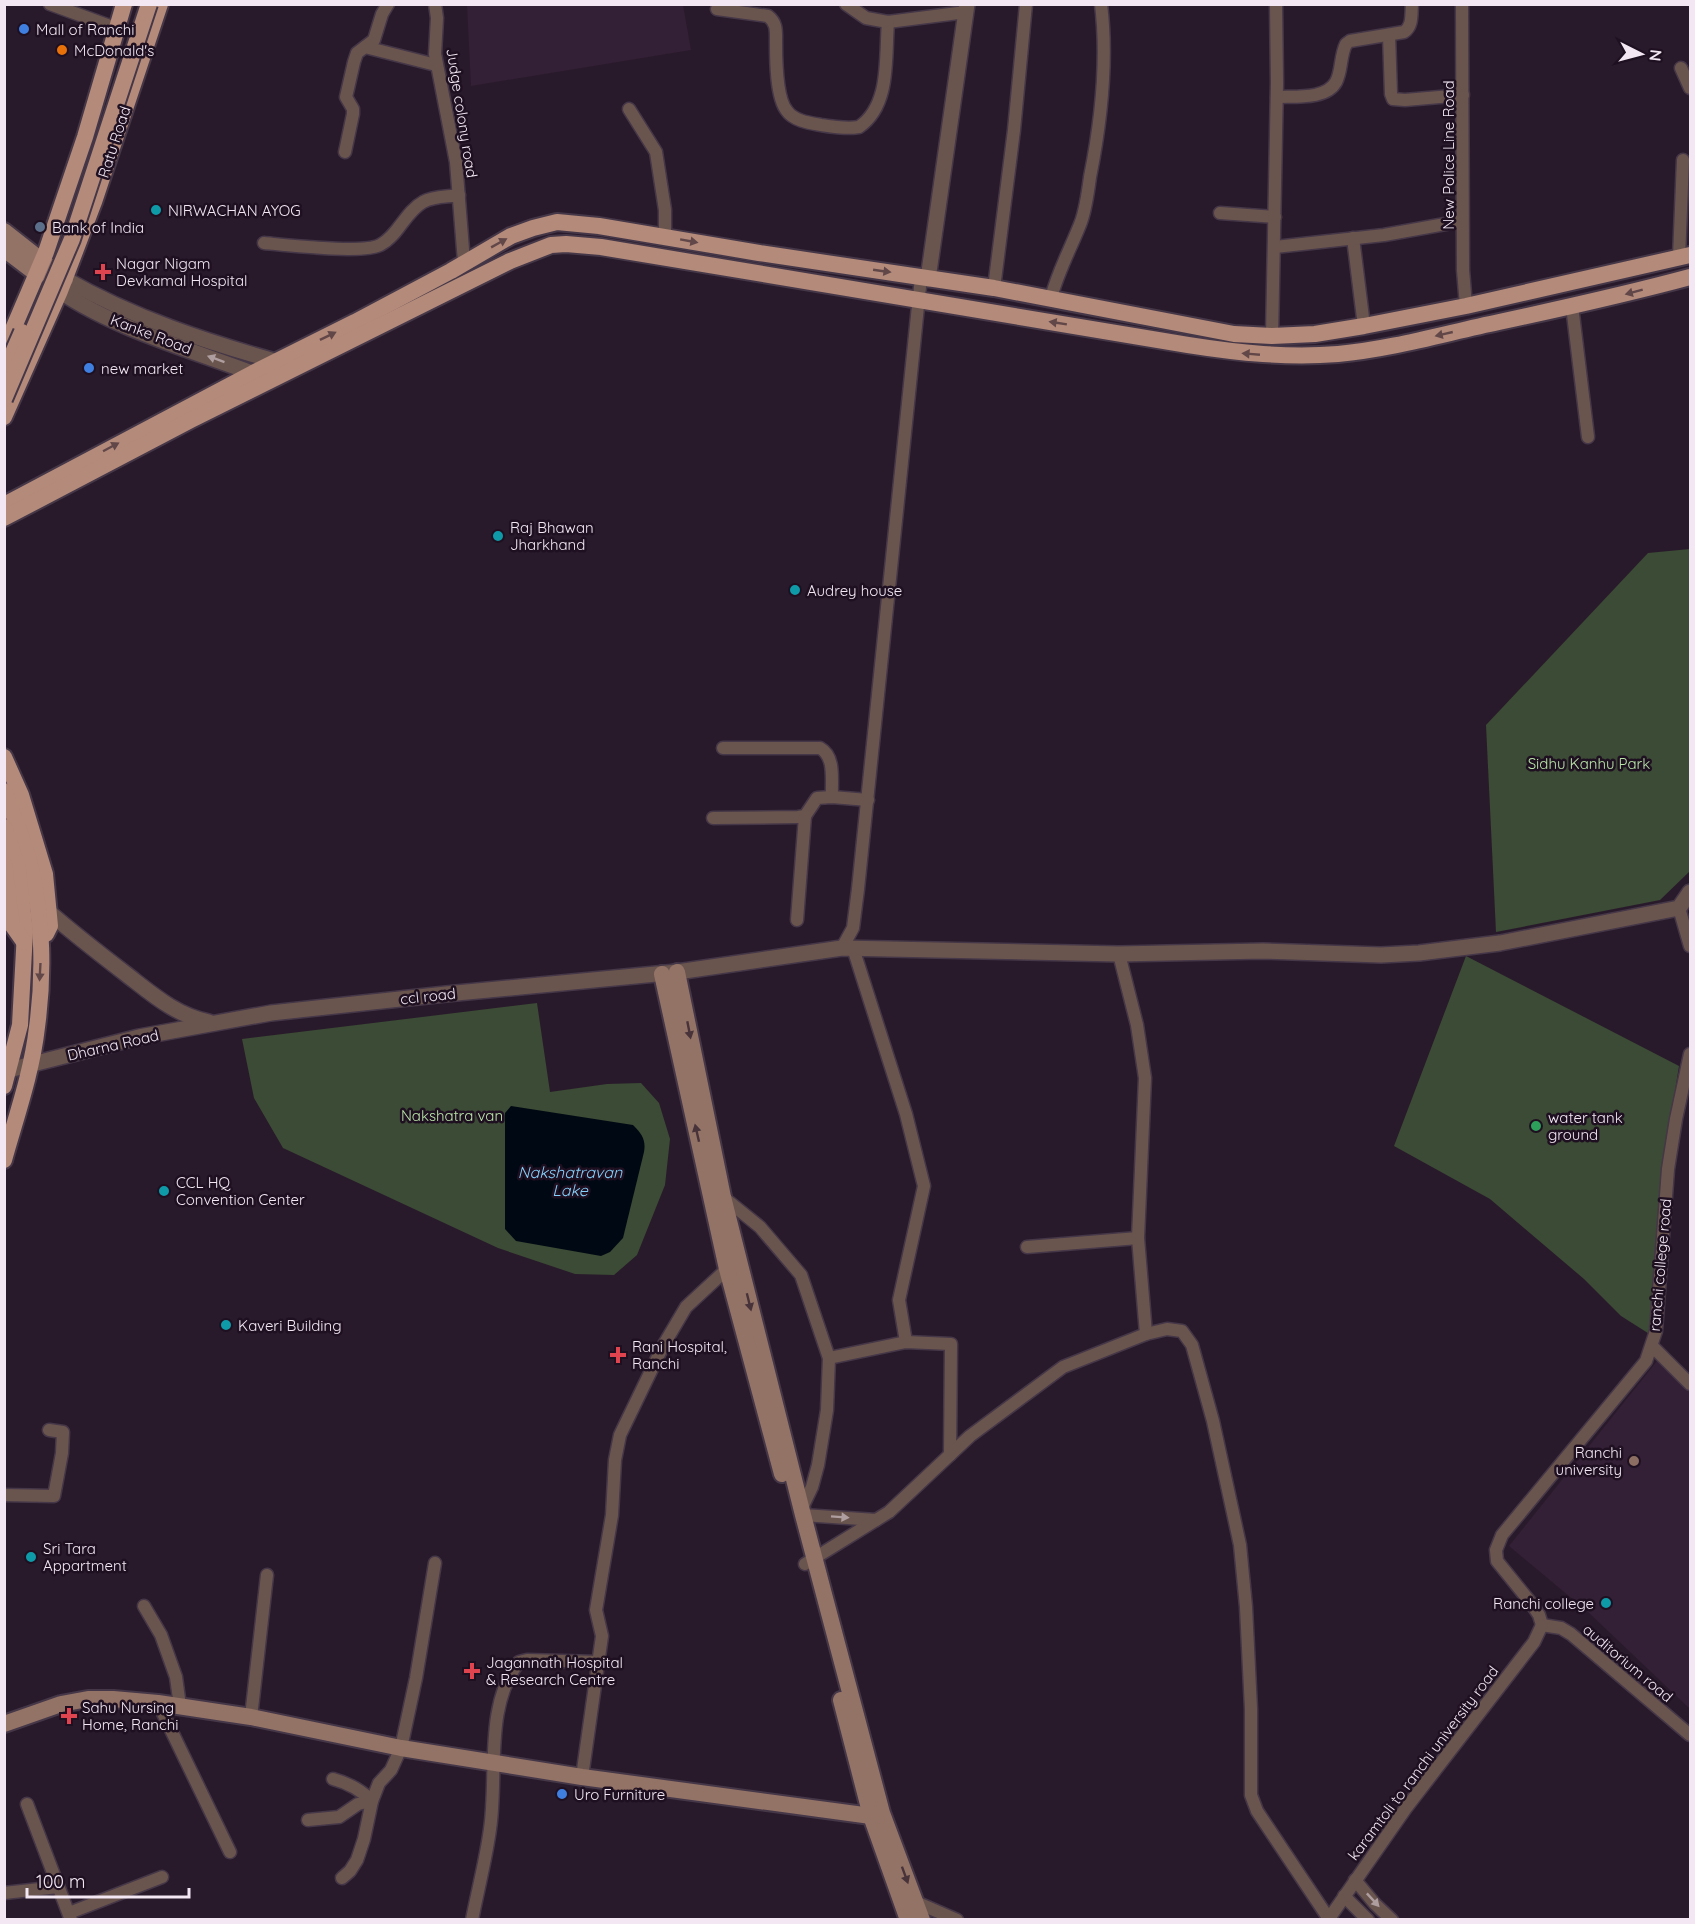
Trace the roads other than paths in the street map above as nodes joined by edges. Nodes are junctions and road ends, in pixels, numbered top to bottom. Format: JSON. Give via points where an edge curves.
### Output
{"nodes":[{"id":1,"x":50,"y":4,"type":"edge"},
{"id":2,"x":124,"y":4,"type":"edge"},
{"id":3,"x":138,"y":4,"type":"edge"},
{"id":4,"x":149,"y":4,"type":"edge"},
{"id":5,"x":160,"y":4,"type":"edge"},
{"id":6,"x":388,"y":4,"type":"edge"},
{"id":7,"x":435,"y":4,"type":"edge"},
{"id":8,"x":846,"y":4,"type":"edge"},
{"id":9,"x":1026,"y":4,"type":"edge"},
{"id":10,"x":1101,"y":4,"type":"edge"},
{"id":11,"x":1276,"y":4,"type":"edge"},
{"id":12,"x":1412,"y":4,"type":"edge"},
{"id":13,"x":1462,"y":4,"type":"edge"},
{"id":14,"x":966,"y":8,"type":"edge"},
{"id":15,"x":717,"y":9,"type":"dead end"},
{"id":16,"x":888,"y":22,"type":"junction"},
{"id":17,"x":118,"y":29,"type":"junction"},
{"id":18,"x":1389,"y":35,"type":"junction"},
{"id":19,"x":365,"y":47,"type":"junction"},
{"id":20,"x":436,"y":65,"type":"junction"},
{"id":21,"x":1680,"y":68,"type":"dead end"},
{"id":22,"x":1690,"y":88,"type":"edge"},
{"id":23,"x":1463,"y":95,"type":"junction"},
{"id":24,"x":1277,"y":96,"type":"junction"},
{"id":25,"x":628,"y":109,"type":"dead end"},
{"id":26,"x":345,"y":152,"type":"dead end"},
{"id":27,"x":1683,"y":160,"type":"dead end"},
{"id":28,"x":459,"y":195,"type":"junction"},
{"id":29,"x":1220,"y":213,"type":"dead end"},
{"id":30,"x":1275,"y":217,"type":"junction"},
{"id":31,"x":1462,"y":221,"type":"junction"},
{"id":32,"x":4,"y":231,"type":"edge"},
{"id":33,"x":664,"y":237,"type":"junction"},
{"id":34,"x":1353,"y":238,"type":"junction"},
{"id":35,"x":264,"y":243,"type":"dead end"},
{"id":36,"x":1275,"y":247,"type":"junction"},
{"id":37,"x":5,"y":250,"type":"edge"},
{"id":38,"x":1685,"y":256,"type":"edge"},
{"id":39,"x":464,"y":262,"type":"junction"},
{"id":40,"x":40,"y":269,"type":"junction"},
{"id":41,"x":1690,"y":277,"type":"edge"},
{"id":42,"x":925,"y":278,"type":"junction"},
{"id":43,"x":62,"y":285,"type":"junction"},
{"id":44,"x":994,"y":288,"type":"junction"},
{"id":45,"x":1051,"y":298,"type":"junction"},
{"id":46,"x":920,"y":300,"type":"junction"},
{"id":47,"x":1466,"y":306,"type":"junction"},
{"id":48,"x":1572,"y":306,"type":"junction"},
{"id":49,"x":1364,"y":326,"type":"junction"},
{"id":50,"x":1272,"y":336,"type":"junction"},
{"id":51,"x":4,"y":350,"type":"edge"},
{"id":52,"x":275,"y":361,"type":"junction"},
{"id":53,"x":297,"y":367,"type":"junction"},
{"id":54,"x":4,"y":373,"type":"edge"},
{"id":55,"x":252,"y":373,"type":"junction"},
{"id":56,"x":271,"y":380,"type":"junction"},
{"id":57,"x":4,"y":399,"type":"edge"},
{"id":58,"x":4,"y":417,"type":"edge"},
{"id":59,"x":1588,"y":437,"type":"dead end"},
{"id":60,"x":4,"y":506,"type":"edge"},
{"id":61,"x":4,"y":518,"type":"edge"},
{"id":62,"x":723,"y":748,"type":"dead end"},
{"id":63,"x":4,"y":757,"type":"edge"},
{"id":64,"x":4,"y":791,"type":"edge"},
{"id":65,"x":832,"y":797,"type":"junction"},
{"id":66,"x":868,"y":800,"type":"junction"},
{"id":67,"x":805,"y":816,"type":"junction"},
{"id":68,"x":713,"y":818,"type":"dead end"},
{"id":69,"x":11,"y":831,"type":"edge"},
{"id":70,"x":4,"y":864,"type":"edge"},
{"id":71,"x":1690,"y":892,"type":"edge"},
{"id":72,"x":1679,"y":908,"type":"junction"},
{"id":73,"x":50,"y":913,"type":"junction"},
{"id":74,"x":796,"y":920,"type":"dead end"},
{"id":75,"x":32,"y":942,"type":"junction"},
{"id":76,"x":1690,"y":946,"type":"edge"},
{"id":77,"x":847,"y":948,"type":"junction"},
{"id":78,"x":1119,"y":954,"type":"junction"},
{"id":79,"x":670,"y":973,"type":"junction"},
{"id":80,"x":217,"y":1024,"type":"junction"},
{"id":81,"x":1690,"y":1054,"type":"edge"},
{"id":82,"x":30,"y":1066,"type":"junction"},
{"id":83,"x":7,"y":1078,"type":"edge"},
{"id":84,"x":4,"y":1160,"type":"edge"},
{"id":85,"x":723,"y":1197,"type":"junction"},
{"id":86,"x":1138,"y":1238,"type":"junction"},
{"id":87,"x":1027,"y":1247,"type":"dead end"},
{"id":88,"x":734,"y":1268,"type":"junction"},
{"id":89,"x":1146,"y":1334,"type":"junction"},
{"id":90,"x":906,"y":1342,"type":"junction"},
{"id":91,"x":1652,"y":1346,"type":"junction"},
{"id":92,"x":829,"y":1358,"type":"junction"},
{"id":93,"x":1690,"y":1384,"type":"edge"},
{"id":94,"x":49,"y":1430,"type":"dead end"},
{"id":95,"x":950,"y":1455,"type":"junction"},
{"id":96,"x":4,"y":1495,"type":"edge"},
{"id":97,"x":803,"y":1511,"type":"junction"},
{"id":98,"x":876,"y":1520,"type":"junction"},
{"id":99,"x":810,"y":1562,"type":"junction"},
{"id":100,"x":435,"y":1563,"type":"dead end"},
{"id":101,"x":267,"y":1575,"type":"dead end"},
{"id":102,"x":144,"y":1606,"type":"dead end"},
{"id":103,"x":1542,"y":1625,"type":"junction"},
{"id":104,"x":598,"y":1662,"type":"junction"},
{"id":105,"x":158,"y":1703,"type":"junction"},
{"id":106,"x":180,"y":1706,"type":"junction"},
{"id":107,"x":251,"y":1717,"type":"junction"},
{"id":108,"x":4,"y":1724,"type":"edge"},
{"id":109,"x":1690,"y":1735,"type":"edge"},
{"id":110,"x":401,"y":1748,"type":"junction"},
{"id":111,"x":492,"y":1762,"type":"junction"},
{"id":112,"x":582,"y":1777,"type":"junction"},
{"id":113,"x":333,"y":1779,"type":"dead end"},
{"id":114,"x":372,"y":1801,"type":"junction"},
{"id":115,"x":27,"y":1804,"type":"dead end"},
{"id":116,"x":876,"y":1814,"type":"junction"},
{"id":117,"x":308,"y":1820,"type":"dead end"},
{"id":118,"x":230,"y":1852,"type":"dead end"},
{"id":119,"x":162,"y":1878,"type":"dead end"},
{"id":120,"x":342,"y":1878,"type":"dead end"},
{"id":121,"x":1355,"y":1880,"type":"junction"},
{"id":122,"x":58,"y":1887,"type":"junction"},
{"id":123,"x":4,"y":1893,"type":"edge"},
{"id":124,"x":1344,"y":1896,"type":"junction"},
{"id":125,"x":906,"y":1898,"type":"junction"},
{"id":126,"x":70,"y":1916,"type":"edge"},
{"id":127,"x":1328,"y":1919,"type":"edge"},
{"id":128,"x":472,"y":1920,"type":"edge"},
{"id":129,"x":908,"y":1920,"type":"edge"},
{"id":130,"x":922,"y":1920,"type":"edge"},
{"id":131,"x":957,"y":1920,"type":"edge"},
{"id":132,"x":1368,"y":1920,"type":"edge"},
{"id":133,"x":1392,"y":1920,"type":"edge"}],
"edges":[{"from":1,"to":17,"type":"street"},
{"from":2,"to":17,"type":"main road","name":"Ratu Road"},
{"from":3,"to":54,"type":"main road","bridge":true,"via":[[63,235]]},
{"from":4,"to":57,"type":"main road","bridge":true,"via":[[72,239]]},
{"from":5,"to":43,"type":"main road","name":"Ratu Road"},
{"from":6,"to":19,"type":"street","via":[[374,40]]},
{"from":7,"to":20,"type":"street","name":"Judge colony road"},
{"from":8,"to":16,"type":"street","via":[[866,18]]},
{"from":9,"to":44,"type":"street"},
{"from":10,"to":45,"type":"street","via":[[1104,24],[1097,140],[1081,222]]},
{"from":11,"to":24,"type":"street"},
{"from":12,"to":18,"type":"street","via":[[1409,29]]},
{"from":13,"to":23,"type":"street","name":"New Police Line Road"},
{"from":14,"to":16,"type":"street"},
{"from":14,"to":42,"type":"street"},
{"from":15,"to":16,"type":"street","via":[[773,20],[776,64],[786,110],[800,120],[838,127],[859,127],[879,103]]},
{"from":17,"to":40,"type":"main road","name":"Ratu Road"},
{"from":18,"to":23,"type":"street","via":[[1393,99]]},
{"from":18,"to":24,"type":"street","via":[[1346,44],[1336,82],[1330,88],[1307,96]]},
{"from":19,"to":20,"type":"street"},
{"from":19,"to":26,"type":"street","via":[[357,53],[347,90],[353,114]]},
{"from":20,"to":28,"type":"street","name":"Judge colony road","via":[[453,140]]},
{"from":21,"to":22,"type":"street"},
{"from":23,"to":31,"type":"street","name":"New Police Line Road"},
{"from":24,"to":30,"type":"street"},
{"from":25,"to":33,"type":"street","via":[[656,152],[665,210]]},
{"from":27,"to":38,"type":"street"},
{"from":28,"to":35,"type":"street","via":[[421,203],[376,247]]},
{"from":28,"to":39,"type":"street","name":"Judge colony road"},
{"from":29,"to":30,"type":"street"},
{"from":30,"to":36,"type":"street"},
{"from":31,"to":34,"type":"street"},
{"from":31,"to":47,"type":"street","name":"New Police Line Road"},
{"from":32,"to":40,"type":"main road"},
{"from":39,"to":33,"type":"main road","one_way":true,"via":[[511,236],[557,222]]},
{"from":33,"to":42,"type":"main road","one_way":true},
{"from":34,"to":36,"type":"street"},
{"from":34,"to":49,"type":"street"},
{"from":36,"to":50,"type":"street"},
{"from":37,"to":40,"type":"main road"},
{"from":38,"to":47,"type":"main road"},
{"from":52,"to":39,"type":"main road","one_way":true},
{"from":40,"to":43,"type":"main road"},
{"from":40,"to":51,"type":"main road","name":"Ratu Road"},
{"from":41,"to":48,"type":"main road","one_way":true},
{"from":42,"to":44,"type":"main road"},
{"from":42,"to":46,"type":"street"},
{"from":43,"to":52,"type":"street","name":"Kanke Road","via":[[160,324]]},
{"from":55,"to":43,"type":"street","name":"Kanke Road","one_way":true,"via":[[91,310]]},
{"from":43,"to":58,"type":"main road","name":"Ratu Road"},
{"from":44,"to":45,"type":"main road"},
{"from":45,"to":50,"type":"main road","via":[[1234,334]]},
{"from":48,"to":46,"type":"main road","one_way":true,"via":[[1372,349],[1340,354],[1275,355],[1188,345]]},
{"from":46,"to":53,"type":"main road","via":[[601,247],[551,244]]},
{"from":46,"to":66,"type":"street"},
{"from":47,"to":49,"type":"main road"},
{"from":48,"to":59,"type":"street"},
{"from":49,"to":50,"type":"main road"},
{"from":52,"to":53,"type":"street","name":"Kanke Road"},
{"from":52,"to":55,"type":"main road"},
{"from":53,"to":56,"type":"main road"},
{"from":55,"to":56,"type":"street","name":"Kanke Road"},
{"from":60,"to":55,"type":"main road","one_way":true},
{"from":56,"to":61,"type":"main road"},
{"from":62,"to":65,"type":"street","via":[[820,748],[830,760]]},
{"from":63,"to":73,"type":"main road","via":[[21,795],[45,874]]},
{"from":64,"to":69,"type":"main road"},
{"from":65,"to":66,"type":"street"},
{"from":65,"to":67,"type":"street","via":[[817,798]]},
{"from":66,"to":77,"type":"street","via":[[853,928]]},
{"from":67,"to":68,"type":"street"},
{"from":67,"to":74,"type":"street"},
{"from":69,"to":75,"type":"main road","via":[[35,888]]},
{"from":70,"to":75,"type":"main road","via":[[12,925]]},
{"from":71,"to":72,"type":"street"},
{"from":72,"to":76,"type":"street"},
{"from":72,"to":78,"type":"street","name":"ccl road","via":[[1500,943],[1419,953]]},
{"from":73,"to":75,"type":"main road","via":[[50,926]]},
{"from":73,"to":80,"type":"street","name":"ccl road","via":[[168,1006],[194,1019]]},
{"from":75,"to":82,"type":"main road","one_way":true,"via":[[38,1028]]},
{"from":75,"to":83,"type":"main road","via":[[20,1025]]},
{"from":77,"to":78,"type":"street","name":"ccl road"},
{"from":77,"to":79,"type":"street","name":"ccl road"},
{"from":77,"to":90,"type":"street","via":[[906,1114],[924,1186],[899,1300]]},
{"from":78,"to":86,"type":"street","via":[[1137,1025],[1145,1078]]},
{"from":79,"to":80,"type":"street","name":"ccl road","via":[[271,1013]]},
{"from":79,"to":85,"type":"main road","one_way":true},
{"from":88,"to":79,"type":"main road","one_way":true},
{"from":80,"to":82,"type":"street","name":"Dharna Road","via":[[139,1037]]},
{"from":81,"to":91,"type":"street","name":"ranchi college road","via":[[1671,1146]]},
{"from":82,"to":83,"type":"street","name":"Dharna Road"},
{"from":82,"to":84,"type":"main road"},
{"from":85,"to":88,"type":"main road"},
{"from":85,"to":92,"type":"street","via":[[760,1227],[801,1275]]},
{"from":86,"to":87,"type":"street"},
{"from":86,"to":89,"type":"street"},
{"from":88,"to":97,"type":"main road","one_way":true},
{"from":88,"to":99,"type":"main road"},
{"from":88,"to":104,"type":"street","via":[[686,1307],[620,1435],[596,1610],[602,1636]]},
{"from":89,"to":95,"type":"street","via":[[1063,1367]]},
{"from":89,"to":127,"type":"street","via":[[1167,1329],[1182,1331],[1192,1345],[1240,1545],[1251,1709],[1251,1795],[1257,1811]]},
{"from":90,"to":92,"type":"street"},
{"from":90,"to":95,"type":"street","via":[[951,1344]]},
{"from":91,"to":93,"type":"street"},
{"from":91,"to":103,"type":"street","name":"ranchi college road","via":[[1646,1361],[1498,1542],[1497,1561],[1532,1603]]},
{"from":92,"to":97,"type":"street","via":[[827,1410],[818,1465]]},
{"from":94,"to":96,"type":"street","via":[[63,1432],[54,1496]]},
{"from":95,"to":98,"type":"street"},
{"from":97,"to":98,"type":"street","one_way":true},
{"from":97,"to":99,"type":"main road"},
{"from":98,"to":99,"type":"street"},
{"from":99,"to":116,"type":"main road"},
{"from":100,"to":110,"type":"street"},
{"from":101,"to":107,"type":"street"},
{"from":102,"to":106,"type":"street","via":[[161,1635],[176,1677]]},
{"from":103,"to":109,"type":"street","name":"auditorium road","via":[[1571,1634]]},
{"from":103,"to":121,"type":"street","name":"karamtoli to ranchi university road","via":[[1534,1642]]},
{"from":104,"to":111,"type":"street","via":[[519,1662],[504,1686]]},
{"from":104,"to":112,"type":"street"},
{"from":105,"to":106,"type":"main road"},
{"from":105,"to":108,"type":"main road","via":[[88,1699]]},
{"from":105,"to":118,"type":"street"},
{"from":106,"to":107,"type":"main road"},
{"from":107,"to":110,"type":"main road"},
{"from":110,"to":111,"type":"main road"},
{"from":110,"to":114,"type":"street"},
{"from":111,"to":112,"type":"main road"},
{"from":111,"to":128,"type":"street","via":[[490,1828]]},
{"from":112,"to":116,"type":"main road"},
{"from":113,"to":114,"type":"street","via":[[362,1791]]},
{"from":114,"to":117,"type":"street","via":[[358,1804],[339,1817]]},
{"from":114,"to":120,"type":"street","via":[[357,1860]]},
{"from":115,"to":122,"type":"street"},
{"from":116,"to":125,"type":"main road"},
{"from":119,"to":126,"type":"street"},
{"from":121,"to":124,"type":"street","name":"karamtoli to ranchi university road"},
{"from":121,"to":133,"type":"street","one_way":true},
{"from":122,"to":123,"type":"street"},
{"from":122,"to":126,"type":"street"},
{"from":124,"to":127,"type":"street","name":"karamtoli to ranchi university road"},
{"from":124,"to":132,"type":"street"},
{"from":125,"to":129,"type":"main road"},
{"from":125,"to":130,"type":"main road"},
{"from":125,"to":131,"type":"street"}]}
